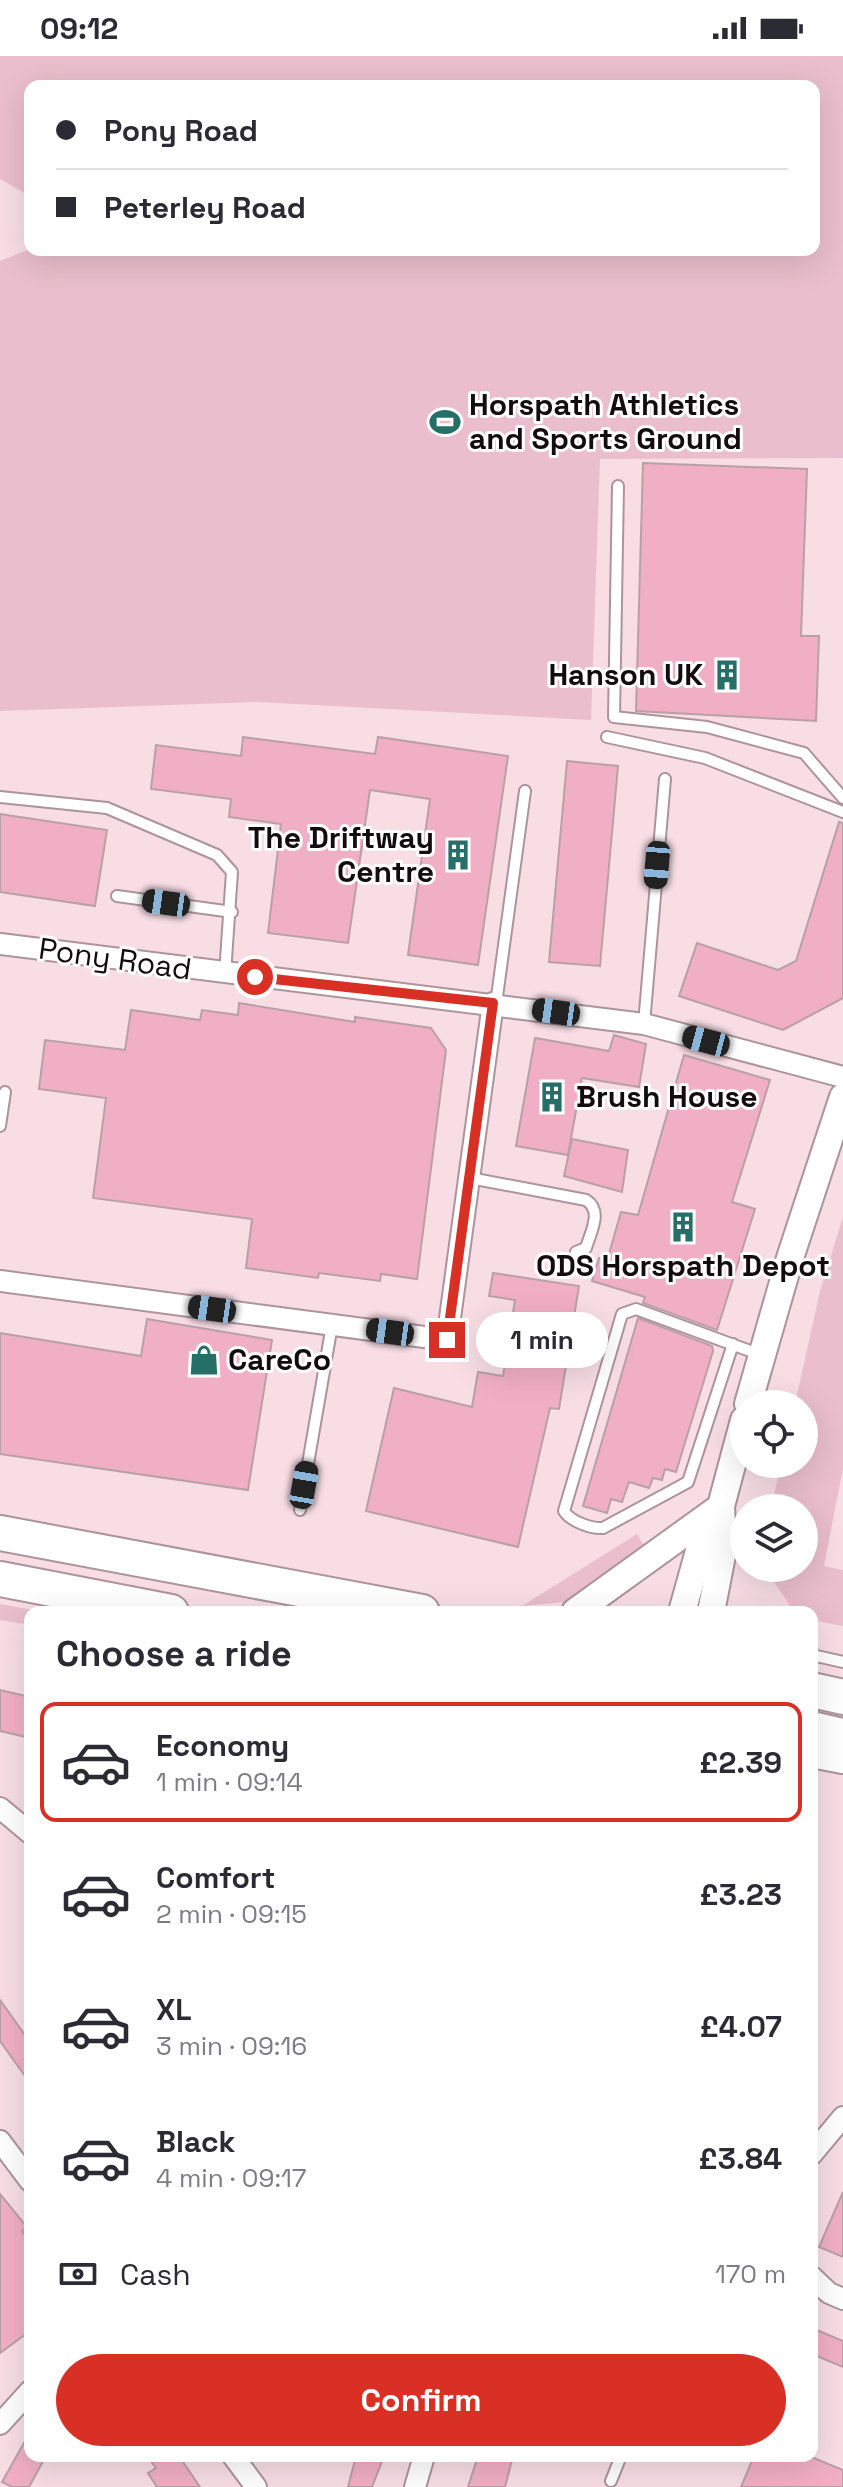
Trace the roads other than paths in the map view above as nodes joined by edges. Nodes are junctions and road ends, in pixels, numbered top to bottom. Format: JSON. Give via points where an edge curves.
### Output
{"nodes":[{"id":1,"x":618,"y":486,"type":"dead end"},
{"id":2,"x":607,"y":737,"type":"dead end"},
{"id":3,"x":665,"y":779,"type":"dead end"},
{"id":4,"x":525,"y":791,"type":"dead end"},
{"id":5,"x":0,"y":797,"type":"edge"},
{"id":6,"x":843,"y":798,"type":"edge"},
{"id":7,"x":843,"y":812,"type":"edge"},
{"id":8,"x":117,"y":896,"type":"dead end"},
{"id":9,"x":232,"y":912,"type":"junction"},
{"id":10,"x":0,"y":944,"type":"edge"},
{"id":11,"x":225,"y":974,"type":"junction"},
{"id":12,"x":495,"y":1003,"type":"junction"},
{"id":13,"x":644,"y":1024,"type":"junction"},
{"id":14,"x":843,"y":1077,"type":"edge"},
{"id":15,"x":5,"y":1092,"type":"dead end"},
{"id":16,"x":843,"y":1097,"type":"edge"},
{"id":17,"x":0,"y":1126,"type":"edge"},
{"id":18,"x":470,"y":1178,"type":"junction"},
{"id":19,"x":576,"y":1252,"type":"dead end"},
{"id":20,"x":0,"y":1281,"type":"edge"},
{"id":21,"x":332,"y":1325,"type":"junction"},
{"id":22,"x":733,"y":1344,"type":"junction"},
{"id":23,"x":761,"y":1355,"type":"junction"},
{"id":24,"x":752,"y":1390,"type":"edge"},
{"id":25,"x":730,"y":1472,"type":"edge"},
{"id":26,"x":721,"y":1506,"type":"junction"},
{"id":27,"x":300,"y":1510,"type":"dead end"},
{"id":28,"x":0,"y":1533,"type":"edge"},
{"id":29,"x":0,"y":1579,"type":"edge"},
{"id":30,"x":140,"y":1606,"type":"edge"},
{"id":31,"x":390,"y":1606,"type":"edge"},
{"id":32,"x":593,"y":1606,"type":"edge"},
{"id":33,"x":684,"y":1606,"type":"edge"},
{"id":34,"x":712,"y":1606,"type":"edge"},
{"id":35,"x":818,"y":1656,"type":"edge"},
{"id":36,"x":843,"y":1662,"type":"edge"},
{"id":37,"x":818,"y":1691,"type":"edge"},
{"id":38,"x":843,"y":1697,"type":"edge"},
{"id":39,"x":818,"y":1726,"type":"edge"},
{"id":40,"x":843,"y":1732,"type":"edge"},
{"id":41,"x":818,"y":1751,"type":"edge"},
{"id":42,"x":843,"y":1756,"type":"edge"},
{"id":43,"x":0,"y":1808,"type":"edge"},
{"id":44,"x":24,"y":1828,"type":"edge"},
{"id":45,"x":843,"y":2117,"type":"edge"},
{"id":46,"x":0,"y":2141,"type":"edge"},
{"id":47,"x":818,"y":2147,"type":"edge"},
{"id":48,"x":24,"y":2173,"type":"edge"},
{"id":49,"x":818,"y":2283,"type":"edge"},
{"id":50,"x":843,"y":2299,"type":"edge"},
{"id":51,"x":24,"y":2398,"type":"edge"},
{"id":52,"x":0,"y":2424,"type":"edge"},
{"id":53,"x":237,"y":2462,"type":"edge"},
{"id":54,"x":422,"y":2462,"type":"edge"},
{"id":55,"x":619,"y":2462,"type":"edge"},
{"id":56,"x":611,"y":2481,"type":"dead end"},
{"id":57,"x":256,"y":2487,"type":"edge"},
{"id":58,"x":415,"y":2487,"type":"edge"}],
"edges":[{"from":1,"to":6,"type":"lane","via":[[614,717],[707,727],[804,753]]},
{"from":2,"to":7,"type":"lane","via":[[705,758]]},
{"from":3,"to":13,"type":"lane"},
{"from":4,"to":12,"type":"lane"},
{"from":5,"to":9,"type":"lane","via":[[107,808],[217,855],[232,872]]},
{"from":8,"to":9,"type":"lane"},
{"from":9,"to":11,"type":"lane"},
{"from":10,"to":11,"type":"street","name":"Pony Road"},
{"from":11,"to":12,"type":"street","name":"Pony Road"},
{"from":12,"to":13,"type":"street","name":"Pony Road"},
{"from":12,"to":18,"type":"street"},
{"from":13,"to":14,"type":"street","name":"Pony Road"},
{"from":15,"to":17,"type":"lane"},
{"from":16,"to":23,"type":"street"},
{"from":18,"to":19,"type":"lane","via":[[586,1200],[596,1211],[586,1248]]},
{"from":18,"to":21,"type":"street","via":[[447,1340]]},
{"from":20,"to":21,"type":"street"},
{"from":21,"to":27,"type":"lane"},
{"from":22,"to":22,"type":"lane","via":[[636,1309],[622,1314],[564,1511],[567,1517],[603,1528],[688,1482]]},
{"from":22,"to":23,"type":"lane"},
{"from":23,"to":24,"type":"street"},
{"from":25,"to":26,"type":"street"},
{"from":26,"to":32,"type":"street"},
{"from":26,"to":33,"type":"street","via":[[701,1544]]},
{"from":26,"to":34,"type":"street","via":[[723,1550]]},
{"from":28,"to":31,"type":"highway"},
{"from":29,"to":30,"type":"highway"},
{"from":35,"to":36,"type":"lane"},
{"from":37,"to":38,"type":"highway"},
{"from":39,"to":40,"type":"street"},
{"from":41,"to":42,"type":"highway"},
{"from":43,"to":44,"type":"street"},
{"from":45,"to":47,"type":"street"},
{"from":46,"to":48,"type":"street"},
{"from":49,"to":50,"type":"street"},
{"from":51,"to":52,"type":"street"},
{"from":53,"to":57,"type":"street"},
{"from":54,"to":58,"type":"street"},
{"from":55,"to":56,"type":"lane"}]}
